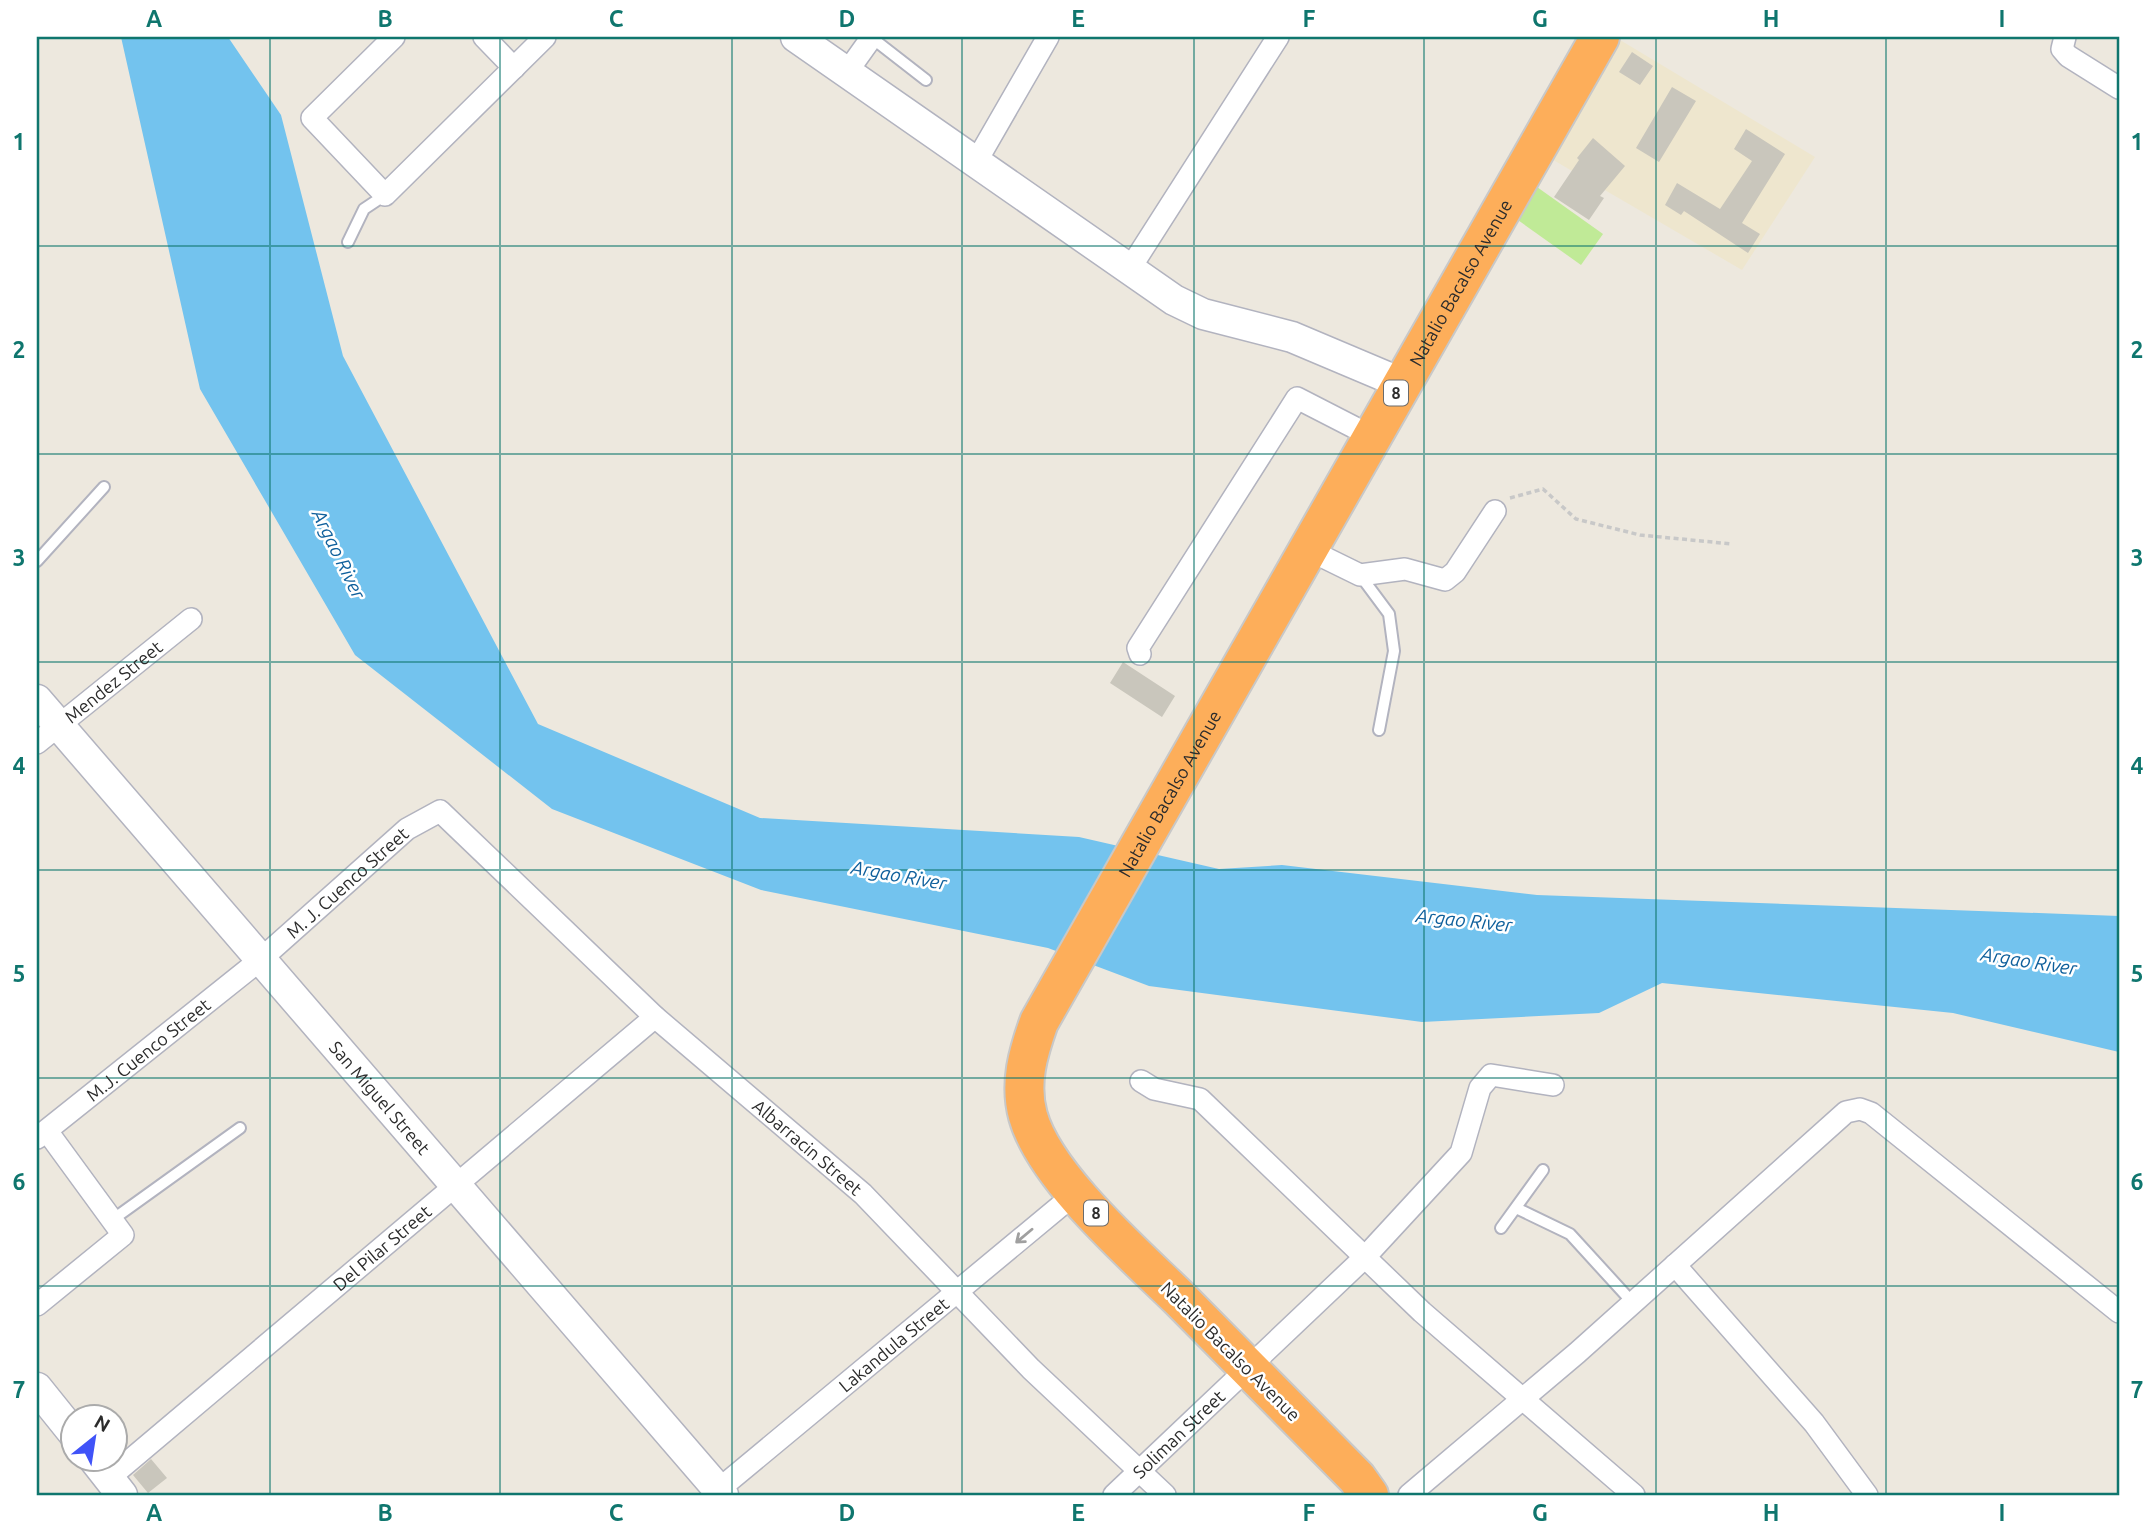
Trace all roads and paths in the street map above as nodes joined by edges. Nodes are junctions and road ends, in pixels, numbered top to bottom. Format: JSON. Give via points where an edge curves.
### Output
{"nodes":[{"id":1,"x":394,"y":37,"type":"edge"},
{"id":2,"x":484,"y":37,"type":"edge"},
{"id":3,"x":545,"y":37,"type":"edge"},
{"id":4,"x":796,"y":37,"type":"edge"},
{"id":5,"x":1048,"y":37,"type":"edge"},
{"id":6,"x":1278,"y":37,"type":"edge"},
{"id":7,"x":1600,"y":37,"type":"edge"},
{"id":8,"x":2065,"y":37,"type":"edge"},
{"id":9,"x":867,"y":41,"type":"edge"},
{"id":10,"x":514,"y":68,"type":"junction"},
{"id":11,"x":847,"y":72,"type":"junction"},
{"id":12,"x":926,"y":80,"type":"dead end"},
{"id":13,"x":2119,"y":88,"type":"edge"},
{"id":14,"x":976,"y":162,"type":"junction"},
{"id":15,"x":385,"y":195,"type":"junction"},
{"id":16,"x":348,"y":242,"type":"dead end"},
{"id":17,"x":1129,"y":270,"type":"junction"},
{"id":18,"x":1401,"y":383,"type":"junction"},
{"id":19,"x":1371,"y":436,"type":"junction"},
{"id":20,"x":104,"y":487,"type":"dead end"},
{"id":21,"x":1495,"y":511,"type":"joint"},
{"id":22,"x":1732,"y":544,"type":"dead end"},
{"id":23,"x":1309,"y":550,"type":"junction"},
{"id":24,"x":37,"y":561,"type":"edge"},
{"id":25,"x":1360,"y":575,"type":"junction"},
{"id":26,"x":191,"y":619,"type":"dead end"},
{"id":27,"x":1140,"y":654,"type":"dead end"},
{"id":28,"x":37,"y":701,"type":"edge"},
{"id":29,"x":1379,"y":730,"type":"dead end"},
{"id":30,"x":48,"y":734,"type":"edge"},
{"id":31,"x":440,"y":811,"type":"joint"},
{"id":32,"x":260,"y":960,"type":"junction"},
{"id":33,"x":655,"y":1017,"type":"junction"},
{"id":34,"x":1141,"y":1081,"type":"dead end"},
{"id":35,"x":1553,"y":1085,"type":"dead end"},
{"id":36,"x":240,"y":1128,"type":"dead end"},
{"id":37,"x":42,"y":1135,"type":"edge"},
{"id":38,"x":1543,"y":1170,"type":"dead end"},
{"id":39,"x":454,"y":1185,"type":"junction"},
{"id":40,"x":1076,"y":1193,"type":"junction"},
{"id":41,"x":1516,"y":1208,"type":"junction"},
{"id":42,"x":112,"y":1220,"type":"junction"},
{"id":43,"x":1502,"y":1228,"type":"dead end"},
{"id":44,"x":1365,"y":1257,"type":"junction"},
{"id":45,"x":1675,"y":1265,"type":"junction"},
{"id":46,"x":956,"y":1293,"type":"junction"},
{"id":47,"x":1633,"y":1303,"type":"junction"},
{"id":48,"x":37,"y":1305,"type":"edge"},
{"id":49,"x":2119,"y":1312,"type":"edge"},
{"id":50,"x":1248,"y":1368,"type":"junction"},
{"id":51,"x":37,"y":1388,"type":"edge"},
{"id":52,"x":1521,"y":1401,"type":"junction"},
{"id":53,"x":60,"y":1417,"type":"edge"},
{"id":54,"x":1141,"y":1470,"type":"junction"},
{"id":55,"x":108,"y":1477,"type":"edge"},
{"id":56,"x":718,"y":1493,"type":"edge"},
{"id":57,"x":1114,"y":1495,"type":"edge"},
{"id":58,"x":1166,"y":1495,"type":"edge"},
{"id":59,"x":1369,"y":1495,"type":"edge"},
{"id":60,"x":1409,"y":1495,"type":"edge"},
{"id":61,"x":1634,"y":1495,"type":"edge"},
{"id":62,"x":1867,"y":1495,"type":"edge"}],
"edges":[{"from":1,"to":15,"type":"street","via":[[312,118]]},
{"from":2,"to":10,"type":"street"},
{"from":3,"to":10,"type":"street"},
{"from":4,"to":11,"type":"main road"},
{"from":5,"to":14,"type":"street"},
{"from":6,"to":17,"type":"street"},
{"from":7,"to":18,"type":"highway","name":"Natalio Bacalso Avenue","number":"8"},
{"from":8,"to":13,"type":"street","via":[[2062,49],[2068,56]]},
{"from":9,"to":11,"type":"street"},
{"from":9,"to":12,"type":"lane"},
{"from":10,"to":15,"type":"street"},
{"from":11,"to":14,"type":"main road"},
{"from":14,"to":17,"type":"main road"},
{"from":15,"to":16,"type":"lane","via":[[364,209]]},
{"from":17,"to":18,"type":"main road","via":[[1203,314],[1292,337]]},
{"from":18,"to":19,"type":"highway","name":"Natalio Bacalso Avenue","number":"8"},
{"from":19,"to":23,"type":"highway","name":"Natalio Bacalso Avenue","number":"8"},
{"from":19,"to":27,"type":"street","via":[[1297,398],[1138,648]]},
{"from":20,"to":24,"type":"lane"},
{"from":21,"to":22,"type":"path","via":[[1512,496],[1544,489],[1576,519],[1640,535]]},
{"from":21,"to":25,"type":"street","via":[[1445,580],[1405,569]]},
{"from":23,"to":25,"type":"street"},
{"from":23,"to":40,"type":"highway","name":"Natalio Bacalso Avenue","number":"8","via":[[1039,1022],[1027,1056],[1024,1087],[1028,1116],[1040,1145]]},
{"from":25,"to":29,"type":"lane","via":[[1389,614],[1394,651]]},
{"from":26,"to":30,"type":"street","name":"Mendez Street"},
{"from":28,"to":30,"type":"main road","name":"San Miguel Street"},
{"from":30,"to":32,"type":"main road","name":"San Miguel Street"},
{"from":31,"to":32,"type":"street","name":"M. J. Cuenco Street","via":[[407,830]]},
{"from":31,"to":33,"type":"street","name":"Albarracin Street"},
{"from":32,"to":37,"type":"street","name":"M.J. Cuenco Street"},
{"from":32,"to":39,"type":"main road","name":"San Miguel Street"},
{"from":33,"to":39,"type":"street","name":"Del Pilar Street"},
{"from":33,"to":46,"type":"street","name":"Albarracin Street","via":[[863,1194]]},
{"from":34,"to":44,"type":"street","via":[[1154,1089],[1200,1099]]},
{"from":35,"to":44,"type":"street","name":"Soliman Street","via":[[1491,1075],[1480,1088],[1461,1153]]},
{"from":36,"to":42,"type":"lane"},
{"from":37,"to":42,"type":"street"},
{"from":38,"to":41,"type":"lane"},
{"from":39,"to":55,"type":"street","name":"Del Pilar Street"},
{"from":39,"to":56,"type":"main road","name":"San Miguel Street"},
{"from":40,"to":46,"type":"street","name":"Lakandula Street","one_way":true},
{"from":40,"to":50,"type":"highway","name":"Natalio Bacalso Avenue","number":"8"},
{"from":41,"to":43,"type":"lane"},
{"from":41,"to":47,"type":"lane","via":[[1570,1234]]},
{"from":42,"to":48,"type":"street","via":[[123,1235]]},
{"from":44,"to":50,"type":"street","name":"Soliman Street"},
{"from":44,"to":52,"type":"street"},
{"from":45,"to":47,"type":"street"},
{"from":45,"to":49,"type":"street","via":[[1846,1112],[1860,1109],[1871,1113]]},
{"from":45,"to":62,"type":"street","via":[[1814,1423]]},
{"from":46,"to":54,"type":"street","name":"Albarracin Street"},
{"from":46,"to":56,"type":"street","name":"Lakandula Street"},
{"from":47,"to":52,"type":"street"},
{"from":50,"to":54,"type":"street","name":"Soliman Street"},
{"from":50,"to":59,"type":"highway","name":"Natalio Bacalso Avenue","number":"8"},
{"from":51,"to":53,"type":"main road"},
{"from":52,"to":60,"type":"street"},
{"from":52,"to":61,"type":"street"},
{"from":54,"to":57,"type":"street","name":"Soliman Street"},
{"from":54,"to":58,"type":"street","name":"Albarracin Street"}]}
